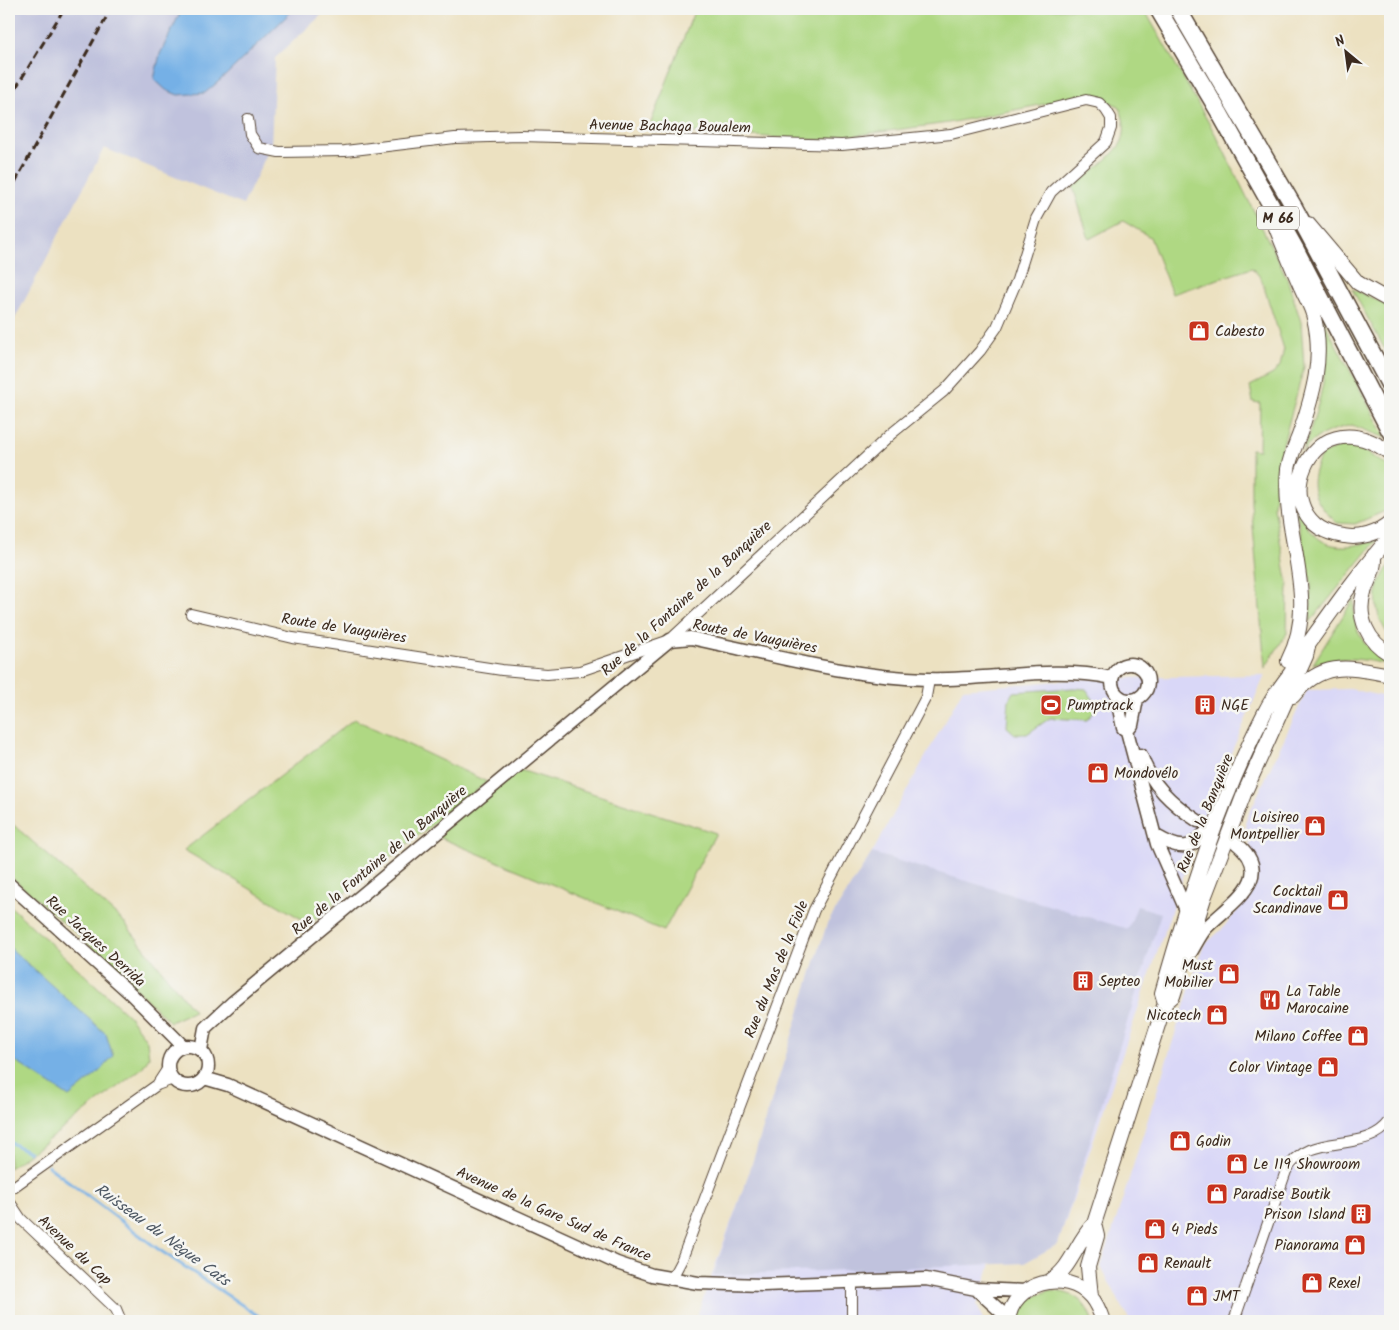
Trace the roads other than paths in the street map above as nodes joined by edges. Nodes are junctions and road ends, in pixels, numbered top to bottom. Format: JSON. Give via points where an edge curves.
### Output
{"nodes":[{"id":1,"x":1158,"y":9,"type":"edge"},
{"id":2,"x":1178,"y":9,"type":"edge"},
{"id":3,"x":1106,"y":110,"type":"joint"},
{"id":4,"x":248,"y":118,"type":"dead end"},
{"id":5,"x":1264,"y":194,"type":"junction"},
{"id":6,"x":1294,"y":207,"type":"junction"},
{"id":7,"x":1390,"y":301,"type":"edge"},
{"id":8,"x":1390,"y":386,"type":"edge"},
{"id":9,"x":1390,"y":431,"type":"edge"},
{"id":10,"x":1390,"y":453,"type":"edge"},
{"id":11,"x":1390,"y":523,"type":"edge"},
{"id":12,"x":1390,"y":537,"type":"edge"},
{"id":13,"x":1374,"y":555,"type":"junction"},
{"id":14,"x":192,"y":614,"type":"dead end"},
{"id":15,"x":670,"y":640,"type":"junction"},
{"id":16,"x":1308,"y":647,"type":"junction"},
{"id":17,"x":1390,"y":654,"type":"edge"},
{"id":18,"x":1390,"y":675,"type":"edge"},
{"id":19,"x":1112,"y":678,"type":"junction"},
{"id":20,"x":928,"y":680,"type":"junction"},
{"id":21,"x":1280,"y":684,"type":"junction"},
{"id":22,"x":1116,"y":694,"type":"junction"},
{"id":23,"x":1137,"y":699,"type":"junction"},
{"id":24,"x":1285,"y":700,"type":"junction"},
{"id":25,"x":1127,"y":731,"type":"junction"},
{"id":26,"x":1131,"y":746,"type":"junction"},
{"id":27,"x":1198,"y":821,"type":"dead end"},
{"id":28,"x":1217,"y":822,"type":"junction"},
{"id":29,"x":1156,"y":836,"type":"junction"},
{"id":30,"x":1235,"y":842,"type":"dead end"},
{"id":31,"x":1176,"y":846,"type":"junction"},
{"id":32,"x":1162,"y":854,"type":"junction"},
{"id":33,"x":9,"y":884,"type":"edge"},
{"id":34,"x":1186,"y":910,"type":"junction"},
{"id":35,"x":1188,"y":953,"type":"junction"},
{"id":36,"x":1165,"y":1004,"type":"junction"},
{"id":37,"x":160,"y":1023,"type":"junction"},
{"id":38,"x":183,"y":1046,"type":"junction"},
{"id":39,"x":201,"y":1050,"type":"junction"},
{"id":40,"x":171,"y":1068,"type":"junction"},
{"id":41,"x":206,"y":1073,"type":"junction"},
{"id":42,"x":1390,"y":1121,"type":"edge"},
{"id":43,"x":9,"y":1190,"type":"edge"},
{"id":44,"x":9,"y":1201,"type":"edge"},
{"id":45,"x":1094,"y":1224,"type":"junction"},
{"id":46,"x":672,"y":1280,"type":"junction"},
{"id":47,"x":852,"y":1281,"type":"junction"},
{"id":48,"x":1050,"y":1281,"type":"junction"},
{"id":49,"x":976,"y":1289,"type":"junction"},
{"id":50,"x":1026,"y":1290,"type":"junction"},
{"id":51,"x":1090,"y":1296,"type":"junction"},
{"id":52,"x":1008,"y":1320,"type":"edge"},
{"id":53,"x":121,"y":1321,"type":"edge"},
{"id":54,"x":852,"y":1321,"type":"edge"},
{"id":55,"x":1103,"y":1321,"type":"edge"},
{"id":56,"x":1234,"y":1321,"type":"edge"}],
"edges":[{"from":1,"to":5,"type":"highway","number":"M 66"},
{"from":2,"to":6,"type":"highway","number":"M 66"},
{"from":3,"to":4,"type":"street","name":"Avenue Bachaga Boualem","via":[[1099,103],[1086,100],[951,134],[842,145],[521,136],[455,138],[345,151],[279,152],[259,148],[250,134]]},
{"from":3,"to":15,"type":"street","name":"Rue de la Fontaine de la Banquière","via":[[1111,118],[1106,142],[1051,192],[1036,219],[1017,280],[997,327],[980,351],[944,391],[891,434]]},
{"from":5,"to":9,"type":"highway","number":"M 66"},
{"from":5,"to":21,"type":"main road","number":"M 66","via":[[1314,317],[1319,358],[1312,396],[1288,466],[1287,502],[1299,569],[1302,610],[1296,645]]},
{"from":6,"to":7,"type":"main road","number":"M 66","via":[[1347,273]]},
{"from":6,"to":8,"type":"highway","number":"M 66"},
{"from":10,"to":11,"type":"main road","via":[[1369,440],[1340,436],[1310,454],[1302,469],[1299,485],[1307,515],[1329,534],[1363,536]]},
{"from":12,"to":13,"type":"main road","name":"Rue de la Banquière"},
{"from":13,"to":16,"type":"main road","name":"Rue de la Banquière"},
{"from":13,"to":17,"type":"main road","via":[[1375,568],[1364,592],[1362,618],[1372,640]]},
{"from":14,"to":15,"type":"street","name":"Route de Vauguières","via":[[294,638],[547,674],[580,671]]},
{"from":15,"to":20,"type":"street","name":"Route de Vauguières","via":[[691,638],[844,670]]},
{"from":15,"to":39,"type":"street","name":"Rue de la Fontaine de la Banquière","via":[[233,1002],[205,1028]]},
{"from":16,"to":21,"type":"main road","name":"Rue de la Banquière"},
{"from":16,"to":24,"type":"main road","name":"Rue de la Banquière"},
{"from":18,"to":24,"type":"main road","via":[[1355,670],[1323,671]]},
{"from":19,"to":20,"type":"street","name":"Route de Vauguières","via":[[1078,672]]},
{"from":19,"to":22,"type":"street"},
{"from":19,"to":23,"type":"street","via":[[1123,665],[1141,667],[1148,683]]},
{"from":20,"to":46,"type":"street","name":"Rue du Mas de la Fiole","via":[[926,697],[814,910]]},
{"from":21,"to":28,"type":"main road","name":"Rue de la Banquière"},
{"from":22,"to":23,"type":"street","via":[[1126,700]]},
{"from":22,"to":25,"type":"street","via":[[1123,728]]},
{"from":23,"to":25,"type":"street","via":[[1132,725]]},
{"from":24,"to":35,"type":"main road","name":"Rue de la Banquière","via":[[1228,834]]},
{"from":25,"to":26,"type":"street"},
{"from":26,"to":27,"type":"street","via":[[1140,753],[1162,793]]},
{"from":26,"to":29,"type":"street"},
{"from":28,"to":31,"type":"street","via":[[1204,832],[1198,842],[1191,846]]},
{"from":28,"to":34,"type":"main road","name":"Rue de la Banquière"},
{"from":29,"to":31,"type":"street"},
{"from":29,"to":32,"type":"street"},
{"from":30,"to":35,"type":"street","via":[[1251,862],[1249,886],[1206,928],[1192,952]]},
{"from":31,"to":32,"type":"street"},
{"from":32,"to":34,"type":"street"},
{"from":33,"to":37,"type":"street","name":"Rue Jacques Derrida"},
{"from":34,"to":36,"type":"main road","name":"Rue de la Banquière","via":[[1162,993]]},
{"from":35,"to":36,"type":"main road","name":"Rue de la Banquière","via":[[1173,996]]},
{"from":36,"to":45,"type":"main road","name":"Rue de la Banquière"},
{"from":37,"to":38,"type":"street","name":"Rue Jacques Derrida"},
{"from":37,"to":40,"type":"street","name":"Rue Jacques Derrida"},
{"from":38,"to":39,"type":"street"},
{"from":38,"to":40,"type":"street"},
{"from":39,"to":41,"type":"street","via":[[208,1060]]},
{"from":40,"to":41,"type":"street","via":[[185,1086],[192,1085]]},
{"from":40,"to":43,"type":"street","via":[[157,1085]]},
{"from":41,"to":46,"type":"street","name":"Avenue de la Gare Sud de France","via":[[617,1263]]},
{"from":42,"to":56,"type":"street","via":[[1371,1137],[1304,1151],[1292,1160]]},
{"from":44,"to":53,"type":"street","name":"Avenue du Cap","via":[[21,1219],[116,1308]]},
{"from":45,"to":48,"type":"main road","name":"Rue de la Banquière","via":[[1085,1233],[1066,1267]]},
{"from":45,"to":51,"type":"main road","name":"Rue de la Banquière","via":[[1097,1236],[1088,1267]]},
{"from":46,"to":47,"type":"street","name":"Avenue de la Gare Sud de France","via":[[717,1284]]},
{"from":47,"to":49,"type":"street","name":"Avenue de la Gare Sud de France","via":[[926,1279]]},
{"from":47,"to":54,"type":"street"},
{"from":48,"to":50,"type":"main road"},
{"from":48,"to":51,"type":"main road","via":[[1072,1284]]},
{"from":49,"to":50,"type":"street","name":"Avenue de la Gare Sud de France"},
{"from":49,"to":52,"type":"street"},
{"from":50,"to":52,"type":"main road","via":[[1012,1308]]},
{"from":51,"to":55,"type":"main road"}]}
